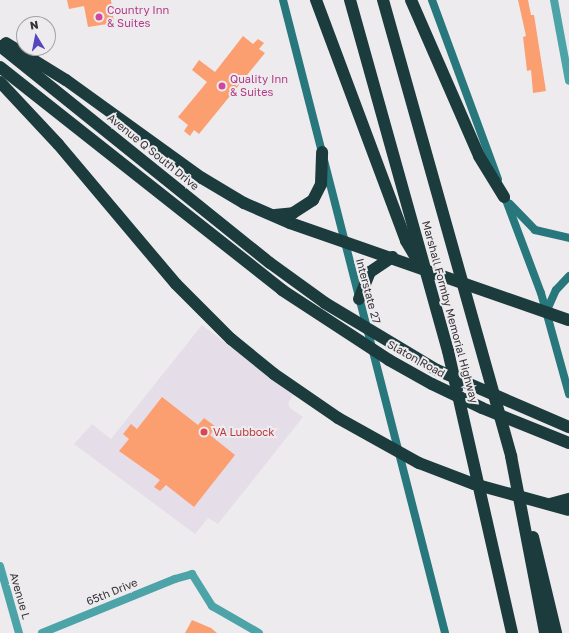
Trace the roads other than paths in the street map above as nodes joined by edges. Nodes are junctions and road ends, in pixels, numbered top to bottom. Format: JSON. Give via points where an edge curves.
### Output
{"nodes":[{"id":1,"x":283,"y":0,"type":"edge"},
{"id":2,"x":316,"y":0,"type":"edge"},
{"id":3,"x":350,"y":0,"type":"edge"},
{"id":4,"x":383,"y":0,"type":"edge"},
{"id":5,"x":411,"y":0,"type":"edge"},
{"id":6,"x":432,"y":0,"type":"edge"},
{"id":7,"x":554,"y":0,"type":"edge"},
{"id":8,"x":0,"y":38,"type":"edge"},
{"id":9,"x":569,"y":44,"type":"edge"},
{"id":10,"x":0,"y":46,"type":"edge"},
{"id":11,"x":563,"y":54,"type":"junction"},
{"id":12,"x":0,"y":67,"type":"edge"},
{"id":13,"x":569,"y":81,"type":"edge"},
{"id":14,"x":0,"y":82,"type":"edge"},
{"id":15,"x":322,"y":152,"type":"junction"},
{"id":16,"x":504,"y":197,"type":"junction"},
{"id":17,"x":270,"y":214,"type":"junction"},
{"id":18,"x":569,"y":238,"type":"edge"},
{"id":19,"x":344,"y":240,"type":"junction"},
{"id":20,"x":392,"y":257,"type":"junction"},
{"id":21,"x":569,"y":276,"type":"edge"},
{"id":22,"x":428,"y":277,"type":"junction"},
{"id":23,"x":290,"y":278,"type":"joint"},
{"id":24,"x":359,"y":299,"type":"junction"},
{"id":25,"x":547,"y":310,"type":"junction"},
{"id":26,"x":569,"y":320,"type":"edge"},
{"id":27,"x":569,"y":394,"type":"edge"},
{"id":28,"x":569,"y":427,"type":"edge"},
{"id":29,"x":569,"y":443,"type":"edge"},
{"id":30,"x":399,"y":453,"type":"junction"},
{"id":31,"x":511,"y":456,"type":"junction"},
{"id":32,"x":569,"y":499,"type":"edge"},
{"id":33,"x":545,"y":505,"type":"junction"},
{"id":34,"x":569,"y":510,"type":"edge"},
{"id":35,"x":0,"y":566,"type":"edge"},
{"id":36,"x":19,"y":633,"type":"edge"},
{"id":37,"x":42,"y":633,"type":"edge"},
{"id":38,"x":259,"y":633,"type":"edge"},
{"id":39,"x":445,"y":633,"type":"edge"},
{"id":40,"x":512,"y":633,"type":"edge"},
{"id":41,"x":545,"y":633,"type":"edge"},
{"id":42,"x":556,"y":633,"type":"edge"}],
"edges":[{"from":1,"to":15,"type":"main road","name":"Interstate 27"},
{"from":2,"to":22,"type":"highway","via":[[406,241]]},
{"from":3,"to":22,"type":"highway","name":"Marshall Formby Memorial Highway"},
{"from":4,"to":31,"type":"highway","name":"Marshall Formby Memorial Highway"},
{"from":5,"to":16,"type":"highway","via":[[480,156]]},
{"from":6,"to":16,"type":"main road"},
{"from":7,"to":11,"type":"street"},
{"from":8,"to":17,"type":"highway","via":[[66,80],[202,178]]},
{"from":9,"to":11,"type":"street"},
{"from":10,"to":23,"type":"highway","name":"Avenue Q South Drive"},
{"from":11,"to":13,"type":"street"},
{"from":12,"to":29,"type":"highway","name":"Slaton Road","via":[[282,290],[389,360],[432,384],[482,408]]},
{"from":14,"to":30,"type":"highway","via":[[58,144],[176,284],[231,339],[297,392]]},
{"from":15,"to":17,"type":"highway","via":[[321,184],[313,200],[294,213]]},
{"from":15,"to":19,"type":"main road","name":"Interstate 27"},
{"from":16,"to":18,"type":"main road","via":[[523,221],[535,230]]},
{"from":16,"to":25,"type":"main road"},
{"from":17,"to":19,"type":"highway"},
{"from":19,"to":20,"type":"highway"},
{"from":19,"to":24,"type":"main road","name":"Interstate 27"},
{"from":20,"to":24,"type":"highway","via":[[370,272]]},
{"from":20,"to":25,"type":"highway"},
{"from":21,"to":25,"type":"main road","via":[[556,290]]},
{"from":22,"to":40,"type":"highway","name":"Marshall Formby Memorial Highway","via":[[469,437]]},
{"from":23,"to":28,"type":"highway","name":"Slaton Road","via":[[416,359],[486,394]]},
{"from":24,"to":30,"type":"main road","name":"Interstate 27"},
{"from":25,"to":26,"type":"highway"},
{"from":25,"to":27,"type":"main road"},
{"from":30,"to":33,"type":"highway","via":[[419,463]]},
{"from":30,"to":39,"type":"main road","name":"Interstate 27"},
{"from":31,"to":41,"type":"highway","name":"Marshall Formby Memorial Highway"},
{"from":31,"to":42,"type":"highway"},
{"from":32,"to":33,"type":"highway"},
{"from":33,"to":34,"type":"highway"},
{"from":35,"to":36,"type":"street","name":"Avenue L"},
{"from":37,"to":38,"type":"street","name":"65th Drive","via":[[175,578],[192,574],[212,606]]}]}
